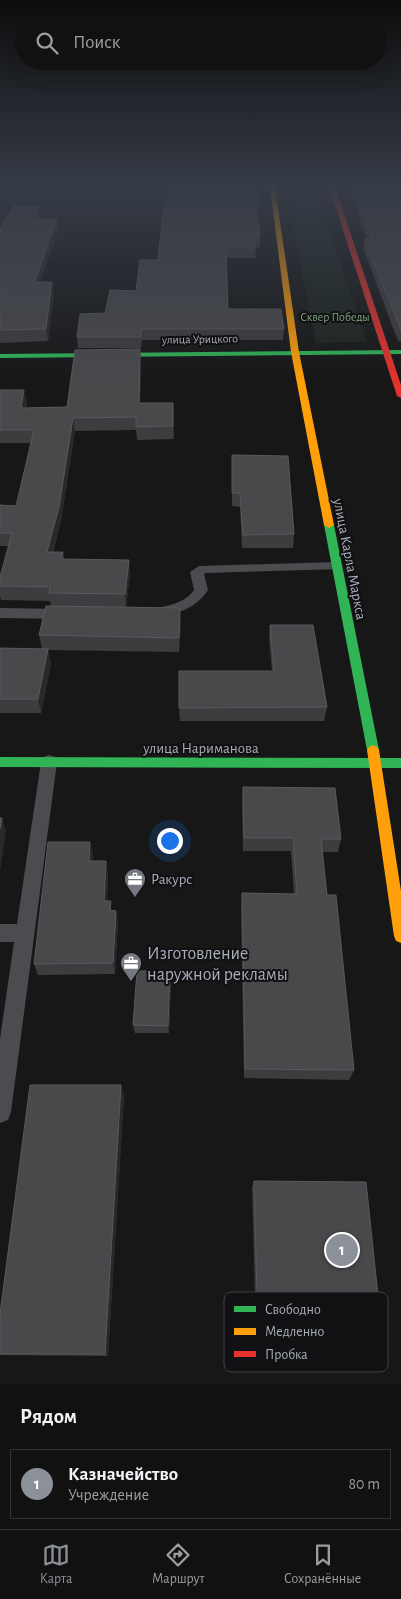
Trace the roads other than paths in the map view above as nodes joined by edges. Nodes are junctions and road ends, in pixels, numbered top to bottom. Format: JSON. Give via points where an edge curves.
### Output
{"nodes":[{"id":1,"x":281,"y":252,"type":"edge"},
{"id":2,"x":354,"y":252,"type":"edge"},
{"id":3,"x":295,"y":352,"type":"junction"},
{"id":4,"x":387,"y":352,"type":"junction"},
{"id":5,"x":401,"y":352,"type":"edge"},
{"id":6,"x":0,"y":356,"type":"edge"},
{"id":7,"x":401,"y":396,"type":"edge"},
{"id":8,"x":336,"y":566,"type":"junction"},
{"id":9,"x":0,"y":613,"type":"edge"},
{"id":10,"x":78,"y":614,"type":"edge"},
{"id":11,"x":145,"y":615,"type":"edge"},
{"id":12,"x":0,"y":762,"type":"edge"},
{"id":13,"x":49,"y":762,"type":"junction"},
{"id":14,"x":375,"y":763,"type":"junction"},
{"id":15,"x":401,"y":763,"type":"edge"},
{"id":16,"x":0,"y":933,"type":"edge"},
{"id":17,"x":25,"y":933,"type":"junction"},
{"id":18,"x":401,"y":936,"type":"edge"},
{"id":19,"x":0,"y":1112,"type":"edge"}],
"edges":[{"from":1,"to":3,"type":"main road","name":"улица Карла Маркса"},
{"from":2,"to":4,"type":"main road"},
{"from":3,"to":4,"type":"main road","name":"улица Урицкого"},
{"from":3,"to":6,"type":"main road","name":"улица Урицкого"},
{"from":3,"to":8,"type":"main road","name":"улица Карла Маркса"},
{"from":4,"to":5,"type":"main road","name":"улица Урицкого"},
{"from":4,"to":7,"type":"main road"},
{"from":8,"to":11,"type":"lane","via":[[204,568],[197,572],[201,590],[197,598],[184,606]]},
{"from":8,"to":14,"type":"main road","name":"улица Карла Маркса"},
{"from":9,"to":10,"type":"lane"},
{"from":12,"to":13,"type":"main road","name":"улица Нариманова"},
{"from":13,"to":14,"type":"main road","name":"улица Нариманова"},
{"from":13,"to":17,"type":"lane"},
{"from":14,"to":15,"type":"main road","name":"улица Нариманова"},
{"from":14,"to":18,"type":"main road","name":"улица Карла Маркса"},
{"from":16,"to":17,"type":"lane"},
{"from":17,"to":19,"type":"lane"}]}
